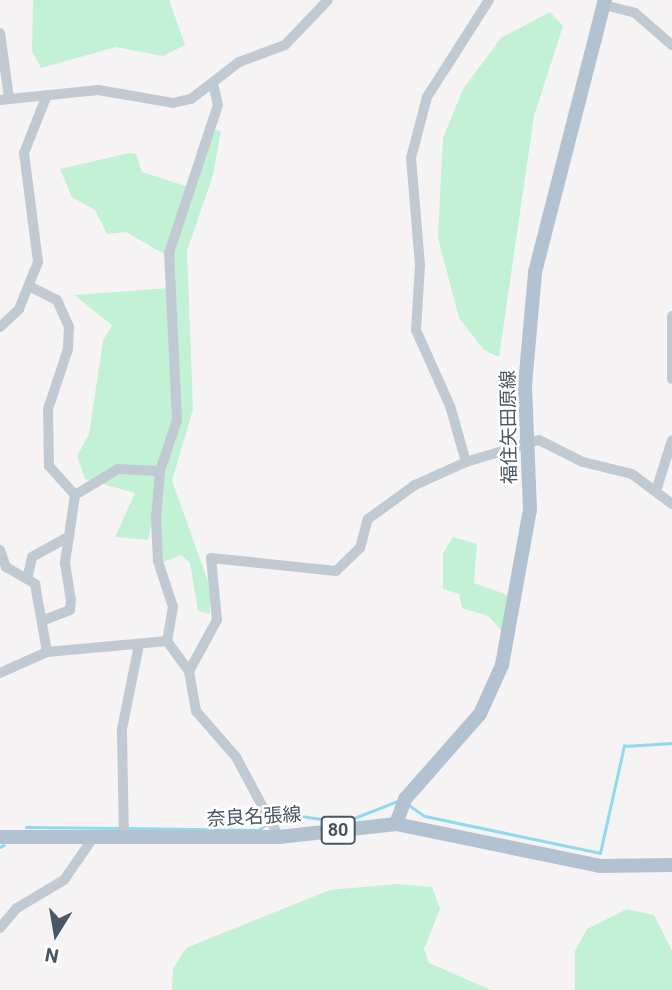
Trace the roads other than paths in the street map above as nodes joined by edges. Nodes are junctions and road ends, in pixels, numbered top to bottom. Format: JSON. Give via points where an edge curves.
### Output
{"nodes":[{"id":1,"x":328,"y":0,"type":"edge"},
{"id":2,"x":489,"y":0,"type":"edge"},
{"id":3,"x":605,"y":2,"type":"edge"},
{"id":4,"x":0,"y":33,"type":"edge"},
{"id":5,"x":672,"y":45,"type":"edge"},
{"id":6,"x":214,"y":87,"type":"junction"},
{"id":7,"x":47,"y":95,"type":"junction"},
{"id":8,"x":5,"y":99,"type":"edge"},
{"id":9,"x":29,"y":286,"type":"junction"},
{"id":10,"x":672,"y":316,"type":"edge"},
{"id":11,"x":0,"y":327,"type":"edge"},
{"id":12,"x":672,"y":379,"type":"edge"},
{"id":13,"x":672,"y":440,"type":"edge"},
{"id":14,"x":527,"y":443,"type":"junction"},
{"id":15,"x":466,"y":462,"type":"junction"},
{"id":16,"x":160,"y":471,"type":"junction"},
{"id":17,"x":656,"y":491,"type":"junction"},
{"id":18,"x":75,"y":495,"type":"junction"},
{"id":19,"x":672,"y":504,"type":"edge"},
{"id":20,"x":70,"y":536,"type":"junction"},
{"id":21,"x":0,"y":550,"type":"edge"},
{"id":22,"x":28,"y":575,"type":"junction"},
{"id":23,"x":44,"y":620,"type":"junction"},
{"id":24,"x":167,"y":641,"type":"junction"},
{"id":25,"x":139,"y":645,"type":"junction"},
{"id":26,"x":47,"y":652,"type":"junction"},
{"id":27,"x":189,"y":671,"type":"junction"},
{"id":28,"x":0,"y":673,"type":"edge"},
{"id":29,"x":396,"y":824,"type":"junction"},
{"id":30,"x":0,"y":837,"type":"edge"},
{"id":31,"x":279,"y":837,"type":"junction"},
{"id":32,"x":93,"y":838,"type":"junction"},
{"id":33,"x":124,"y":838,"type":"junction"},
{"id":34,"x":672,"y":865,"type":"edge"},
{"id":35,"x":0,"y":928,"type":"edge"}],
"edges":[{"from":1,"to":6,"type":"street","via":[[285,45],[239,62]]},
{"from":2,"to":15,"type":"street","via":[[427,97],[411,161],[420,265],[416,330],[450,406]]},
{"from":3,"to":5,"type":"street","via":[[635,13]]},
{"from":3,"to":14,"type":"main road","name":"福住矢田原線","via":[[535,272]]},
{"from":4,"to":8,"type":"street"},
{"from":6,"to":7,"type":"street","via":[[173,103],[98,89]]},
{"from":6,"to":16,"type":"street","via":[[218,105],[189,208],[170,244],[177,420]]},
{"from":7,"to":8,"type":"street"},
{"from":7,"to":9,"type":"street","via":[[24,153],[38,253]]},
{"from":9,"to":11,"type":"street","via":[[19,309]]},
{"from":9,"to":18,"type":"street","via":[[57,300],[69,327],[68,349],[48,409],[49,466]]},
{"from":10,"to":12,"type":"street"},
{"from":13,"to":17,"type":"street"},
{"from":14,"to":15,"type":"street","via":[[515,452]]},
{"from":14,"to":17,"type":"street","via":[[550,444],[583,462],[632,474]]},
{"from":14,"to":29,"type":"main road","name":"福住矢田原線","via":[[528,534],[499,673],[480,714],[403,801]]},
{"from":15,"to":27,"type":"street","via":[[415,485],[368,519],[360,548],[336,571],[211,558],[217,620]]},
{"from":16,"to":18,"type":"street","via":[[118,469]]},
{"from":16,"to":24,"type":"street","via":[[158,561],[173,607]]},
{"from":17,"to":19,"type":"street"},
{"from":18,"to":20,"type":"street"},
{"from":20,"to":22,"type":"street","via":[[32,557]]},
{"from":20,"to":23,"type":"street","via":[[65,563],[70,610]]},
{"from":21,"to":22,"type":"street","via":[[6,567],[19,577]]},
{"from":22,"to":23,"type":"street"},
{"from":23,"to":26,"type":"street"},
{"from":24,"to":25,"type":"street"},
{"from":24,"to":27,"type":"street"},
{"from":25,"to":26,"type":"street"},
{"from":25,"to":33,"type":"street","via":[[122,729]]},
{"from":26,"to":28,"type":"street"},
{"from":27,"to":31,"type":"street","via":[[195,712],[236,757]]},
{"from":29,"to":31,"type":"main road","name":"奈良名張線","number":"80"},
{"from":29,"to":34,"type":"main road","name":"奈良名張線","number":"80","via":[[600,866]]},
{"from":30,"to":32,"type":"main road","name":"奈良名張線","number":"80"},
{"from":31,"to":33,"type":"main road","name":"奈良名張線","number":"80"},
{"from":32,"to":33,"type":"main road","name":"奈良名張線","number":"80"},
{"from":32,"to":35,"type":"street","via":[[65,880],[16,908]]}]}
